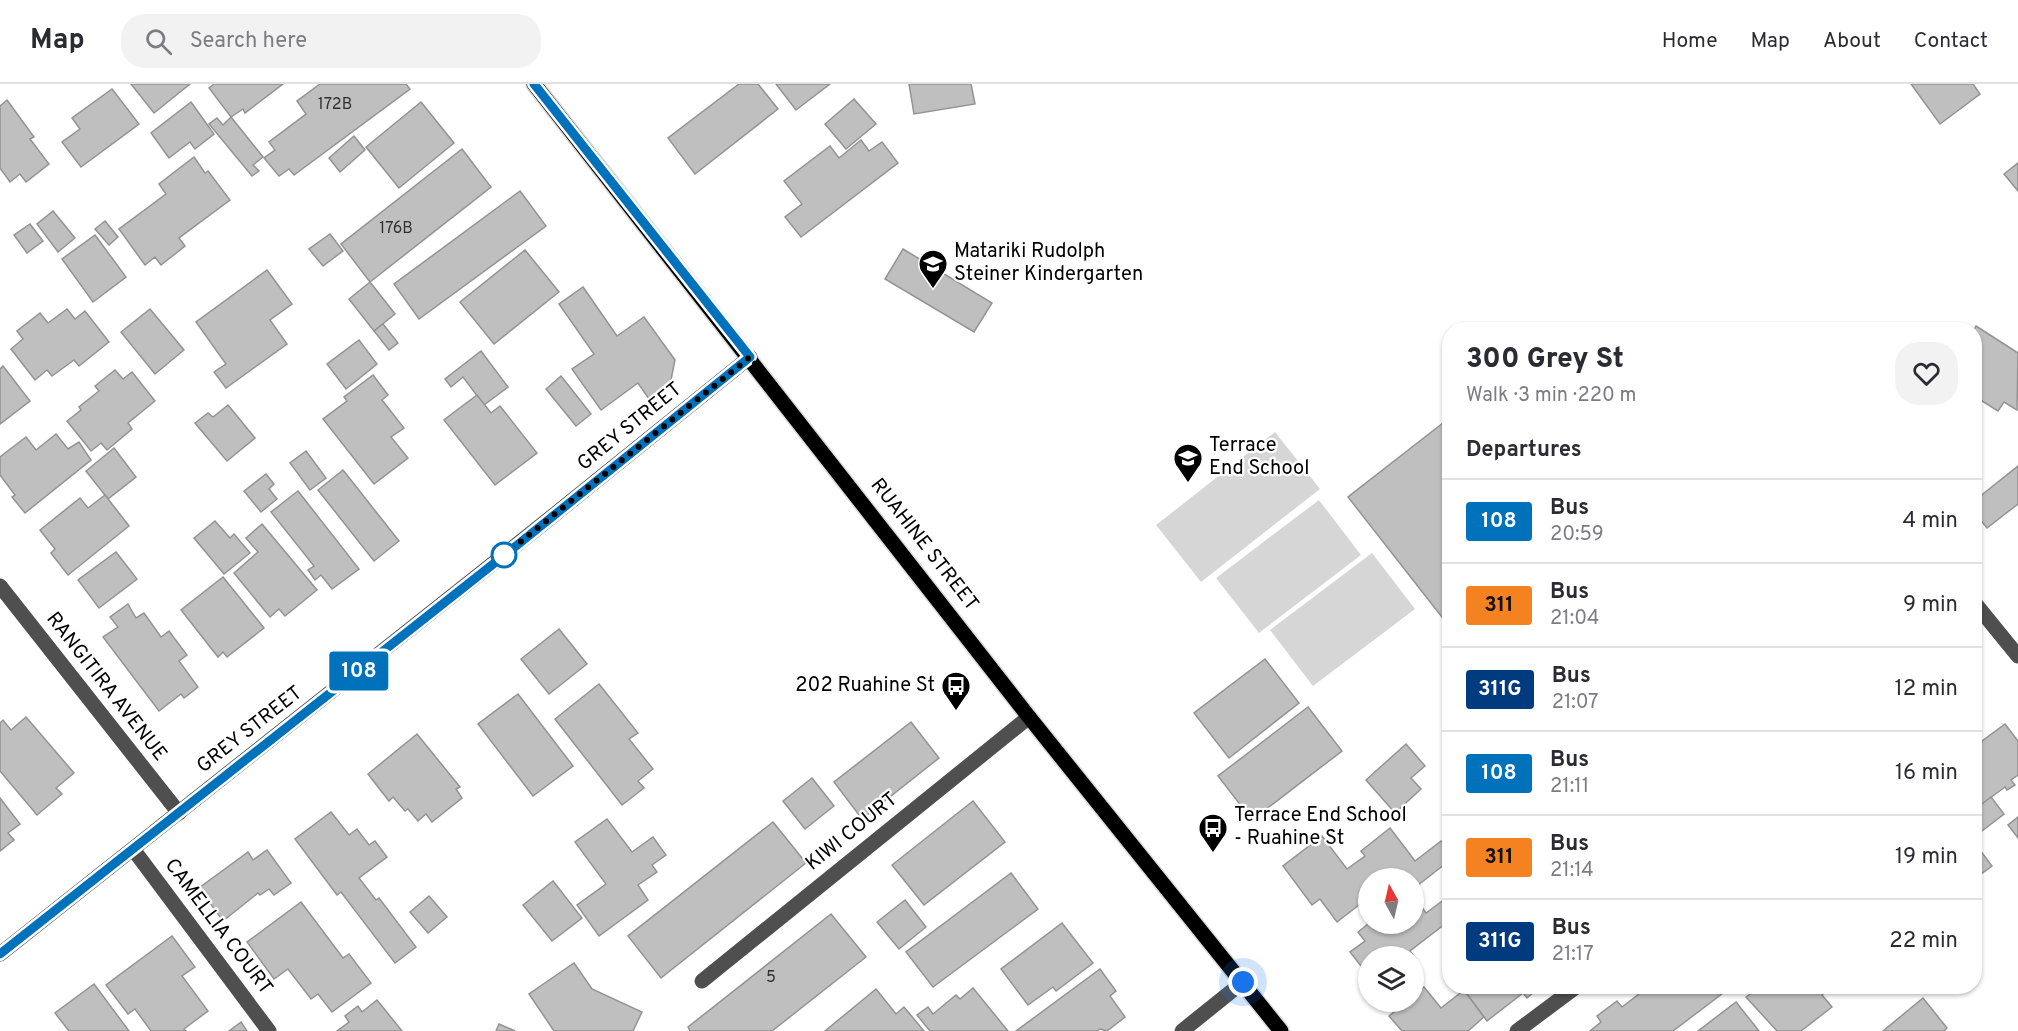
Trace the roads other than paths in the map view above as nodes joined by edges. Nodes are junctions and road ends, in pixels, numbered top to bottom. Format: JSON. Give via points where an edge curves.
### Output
{"nodes":[{"id":1,"x":534,"y":84,"type":"edge"},
{"id":2,"x":750,"y":357,"type":"junction"},
{"id":3,"x":0,"y":586,"type":"edge"},
{"id":4,"x":1982,"y":612,"type":"edge"},
{"id":5,"x":2018,"y":656,"type":"edge"},
{"id":6,"x":1029,"y":717,"type":"junction"},
{"id":7,"x":179,"y":813,"type":"junction"},
{"id":8,"x":133,"y":849,"type":"junction"},
{"id":9,"x":0,"y":954,"type":"edge"},
{"id":10,"x":702,"y":981,"type":"dead end"},
{"id":11,"x":1243,"y":982,"type":"junction"},
{"id":12,"x":1567,"y":994,"type":"edge"},
{"id":13,"x":269,"y":1031,"type":"edge"},
{"id":14,"x":1182,"y":1031,"type":"edge"},
{"id":15,"x":1281,"y":1031,"type":"edge"},
{"id":16,"x":1517,"y":1031,"type":"edge"}],
"edges":[{"from":1,"to":2,"type":"main road","name":"RUAHINE STREET"},
{"from":2,"to":6,"type":"main road","name":"RUAHINE STREET"},
{"from":2,"to":7,"type":"street","name":"GREY STREET"},
{"from":3,"to":7,"type":"street","name":"RANGITIRA AVENUE"},
{"from":4,"to":5,"type":"street"},
{"from":6,"to":10,"type":"street","name":"KIWI COURT"},
{"from":6,"to":11,"type":"main road","name":"RUAHINE STREET"},
{"from":7,"to":8,"type":"street","name":"GREY STREET"},
{"from":8,"to":9,"type":"street","name":"GREY STREET"},
{"from":8,"to":13,"type":"street","name":"CAMELLIA COURT"},
{"from":11,"to":14,"type":"street"},
{"from":11,"to":15,"type":"main road","name":"RUAHINE STREET"},
{"from":12,"to":16,"type":"street"}]}
